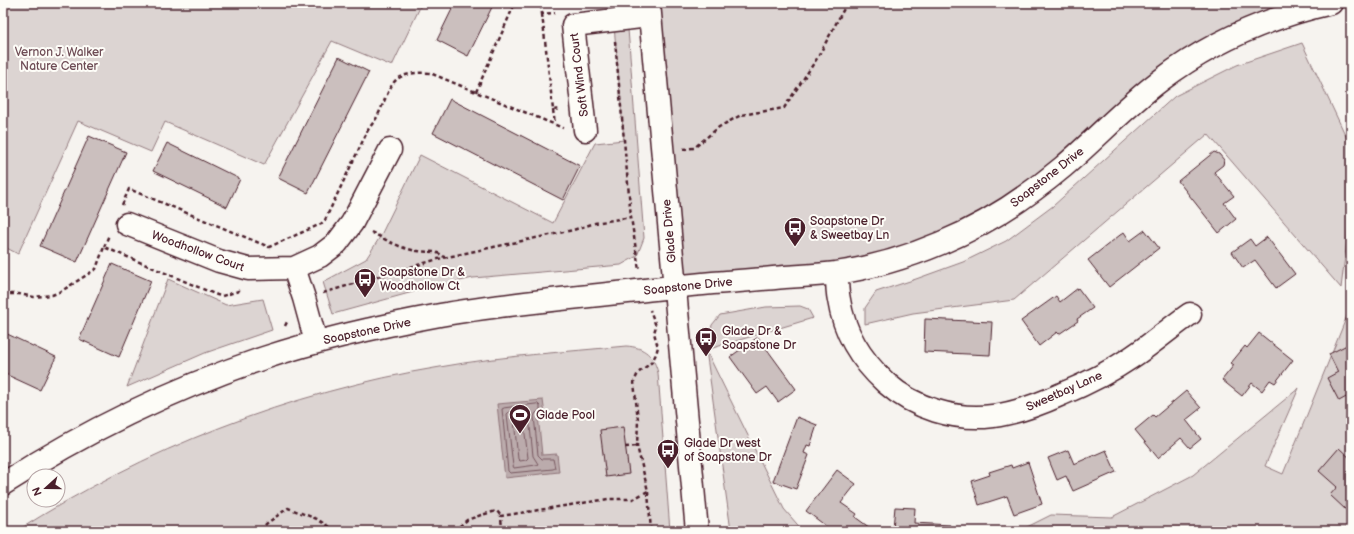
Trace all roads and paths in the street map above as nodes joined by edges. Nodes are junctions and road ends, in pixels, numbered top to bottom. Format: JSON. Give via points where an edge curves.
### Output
{"nodes":[{"id":1,"x":515,"y":3,"type":"edge"},
{"id":2,"x":847,"y":3,"type":"edge"},
{"id":3,"x":1331,"y":3,"type":"edge"},
{"id":4,"x":649,"y":9,"type":"edge"},
{"id":5,"x":542,"y":14,"type":"dead end"},
{"id":6,"x":613,"y":20,"type":"junction"},
{"id":7,"x":476,"y":92,"type":"junction"},
{"id":8,"x":565,"y":109,"type":"dead end"},
{"id":9,"x":553,"y":110,"type":"junction"},
{"id":10,"x":555,"y":124,"type":"junction"},
{"id":11,"x":585,"y":130,"type":"joint"},
{"id":12,"x":390,"y":150,"type":"dead end"},
{"id":13,"x":662,"y":151,"type":"junction"},
{"id":14,"x":631,"y":217,"type":"junction"},
{"id":15,"x":119,"y":223,"type":"junction"},
{"id":16,"x":352,"y":224,"type":"junction"},
{"id":17,"x":104,"y":247,"type":"junction"},
{"id":18,"x":444,"y":258,"type":"junction"},
{"id":19,"x":294,"y":268,"type":"junction"},
{"id":20,"x":837,"y":273,"type":"junction"},
{"id":21,"x":674,"y":287,"type":"junction"},
{"id":22,"x":244,"y":289,"type":"dead end"},
{"id":23,"x":644,"y":290,"type":"junction"},
{"id":24,"x":3,"y":294,"type":"edge"},
{"id":25,"x":304,"y":298,"type":"junction"},
{"id":26,"x":1190,"y":314,"type":"dead end"},
{"id":27,"x":316,"y":342,"type":"junction"},
{"id":28,"x":637,"y":446,"type":"junction"},
{"id":29,"x":625,"y":447,"type":"dead end"},
{"id":30,"x":3,"y":484,"type":"edge"},
{"id":31,"x":648,"y":491,"type":"junction"},
{"id":32,"x":501,"y":516,"type":"junction"},
{"id":33,"x":261,"y":531,"type":"edge"},
{"id":34,"x":335,"y":531,"type":"edge"},
{"id":35,"x":454,"y":531,"type":"edge"},
{"id":36,"x":502,"y":531,"type":"edge"},
{"id":37,"x":651,"y":531,"type":"edge"},
{"id":38,"x":697,"y":531,"type":"edge"}],
"edges":[{"from":1,"to":7,"type":"path"},
{"from":2,"to":13,"type":"path","via":[[818,57],[784,108],[741,115],[719,127],[694,148]]},
{"from":3,"to":20,"type":"street","name":"Soapstone Drive","via":[[1259,25],[1182,65],[1134,102],[1040,186],[984,222],[940,244]]},
{"from":4,"to":6,"type":"street","name":"Soft Wind Court"},
{"from":4,"to":13,"type":"street","name":"Glade Drive"},
{"from":5,"to":9,"type":"path"},
{"from":6,"to":11,"type":"street","name":"Soft Wind Court","via":[[573,25]]},
{"from":6,"to":14,"type":"path"},
{"from":7,"to":10,"type":"path"},
{"from":7,"to":15,"type":"path","via":[[430,72],[408,74],[396,80],[368,130],[325,220],[269,247],[128,189]]},
{"from":8,"to":9,"type":"path"},
{"from":9,"to":10,"type":"path"},
{"from":10,"to":11,"type":"path","via":[[574,132]]},
{"from":12,"to":16,"type":"street","name":"Woodhollow Court"},
{"from":13,"to":21,"type":"street","name":"Glade Drive"},
{"from":14,"to":18,"type":"path"},
{"from":14,"to":23,"type":"path"},
{"from":15,"to":17,"type":"path"},
{"from":15,"to":19,"type":"street","name":"Woodhollow Court","via":[[219,261],[248,269]]},
{"from":16,"to":18,"type":"path","via":[[404,248],[418,252],[439,252]]},
{"from":16,"to":19,"type":"street","name":"Woodhollow Court","via":[[337,243],[320,256]]},
{"from":17,"to":22,"type":"path","via":[[217,295],[222,296]]},
{"from":17,"to":24,"type":"path","via":[[96,269],[60,292],[34,297]]},
{"from":18,"to":25,"type":"path"},
{"from":19,"to":25,"type":"street"},
{"from":20,"to":21,"type":"street","name":"Soapstone Drive"},
{"from":20,"to":26,"type":"street","name":"Sweetbay Lane","via":[[839,300],[846,326],[857,349],[874,372],[894,390],[918,404],[942,413],[965,417],[992,416],[1017,411],[1076,388],[1132,357]]},
{"from":21,"to":23,"type":"street","name":"Soapstone Drive"},
{"from":21,"to":38,"type":"street","name":"Glade Drive"},
{"from":23,"to":27,"type":"street","name":"Soapstone Drive","via":[[448,314]]},
{"from":23,"to":28,"type":"path","via":[[656,326],[654,333],[658,347],[652,362],[638,373],[634,382],[638,420]]},
{"from":25,"to":27,"type":"street"},
{"from":27,"to":30,"type":"street","name":"Soapstone Drive","via":[[263,358],[129,413],[36,463]]},
{"from":28,"to":29,"type":"path"},
{"from":28,"to":31,"type":"path"},
{"from":31,"to":32,"type":"path","via":[[633,499],[608,499]]},
{"from":31,"to":37,"type":"path"},
{"from":32,"to":35,"type":"path","via":[[497,511],[481,515],[467,520]]},
{"from":32,"to":36,"type":"path"},
{"from":33,"to":34,"type":"path","via":[[266,524],[288,508],[317,519]]}]}
